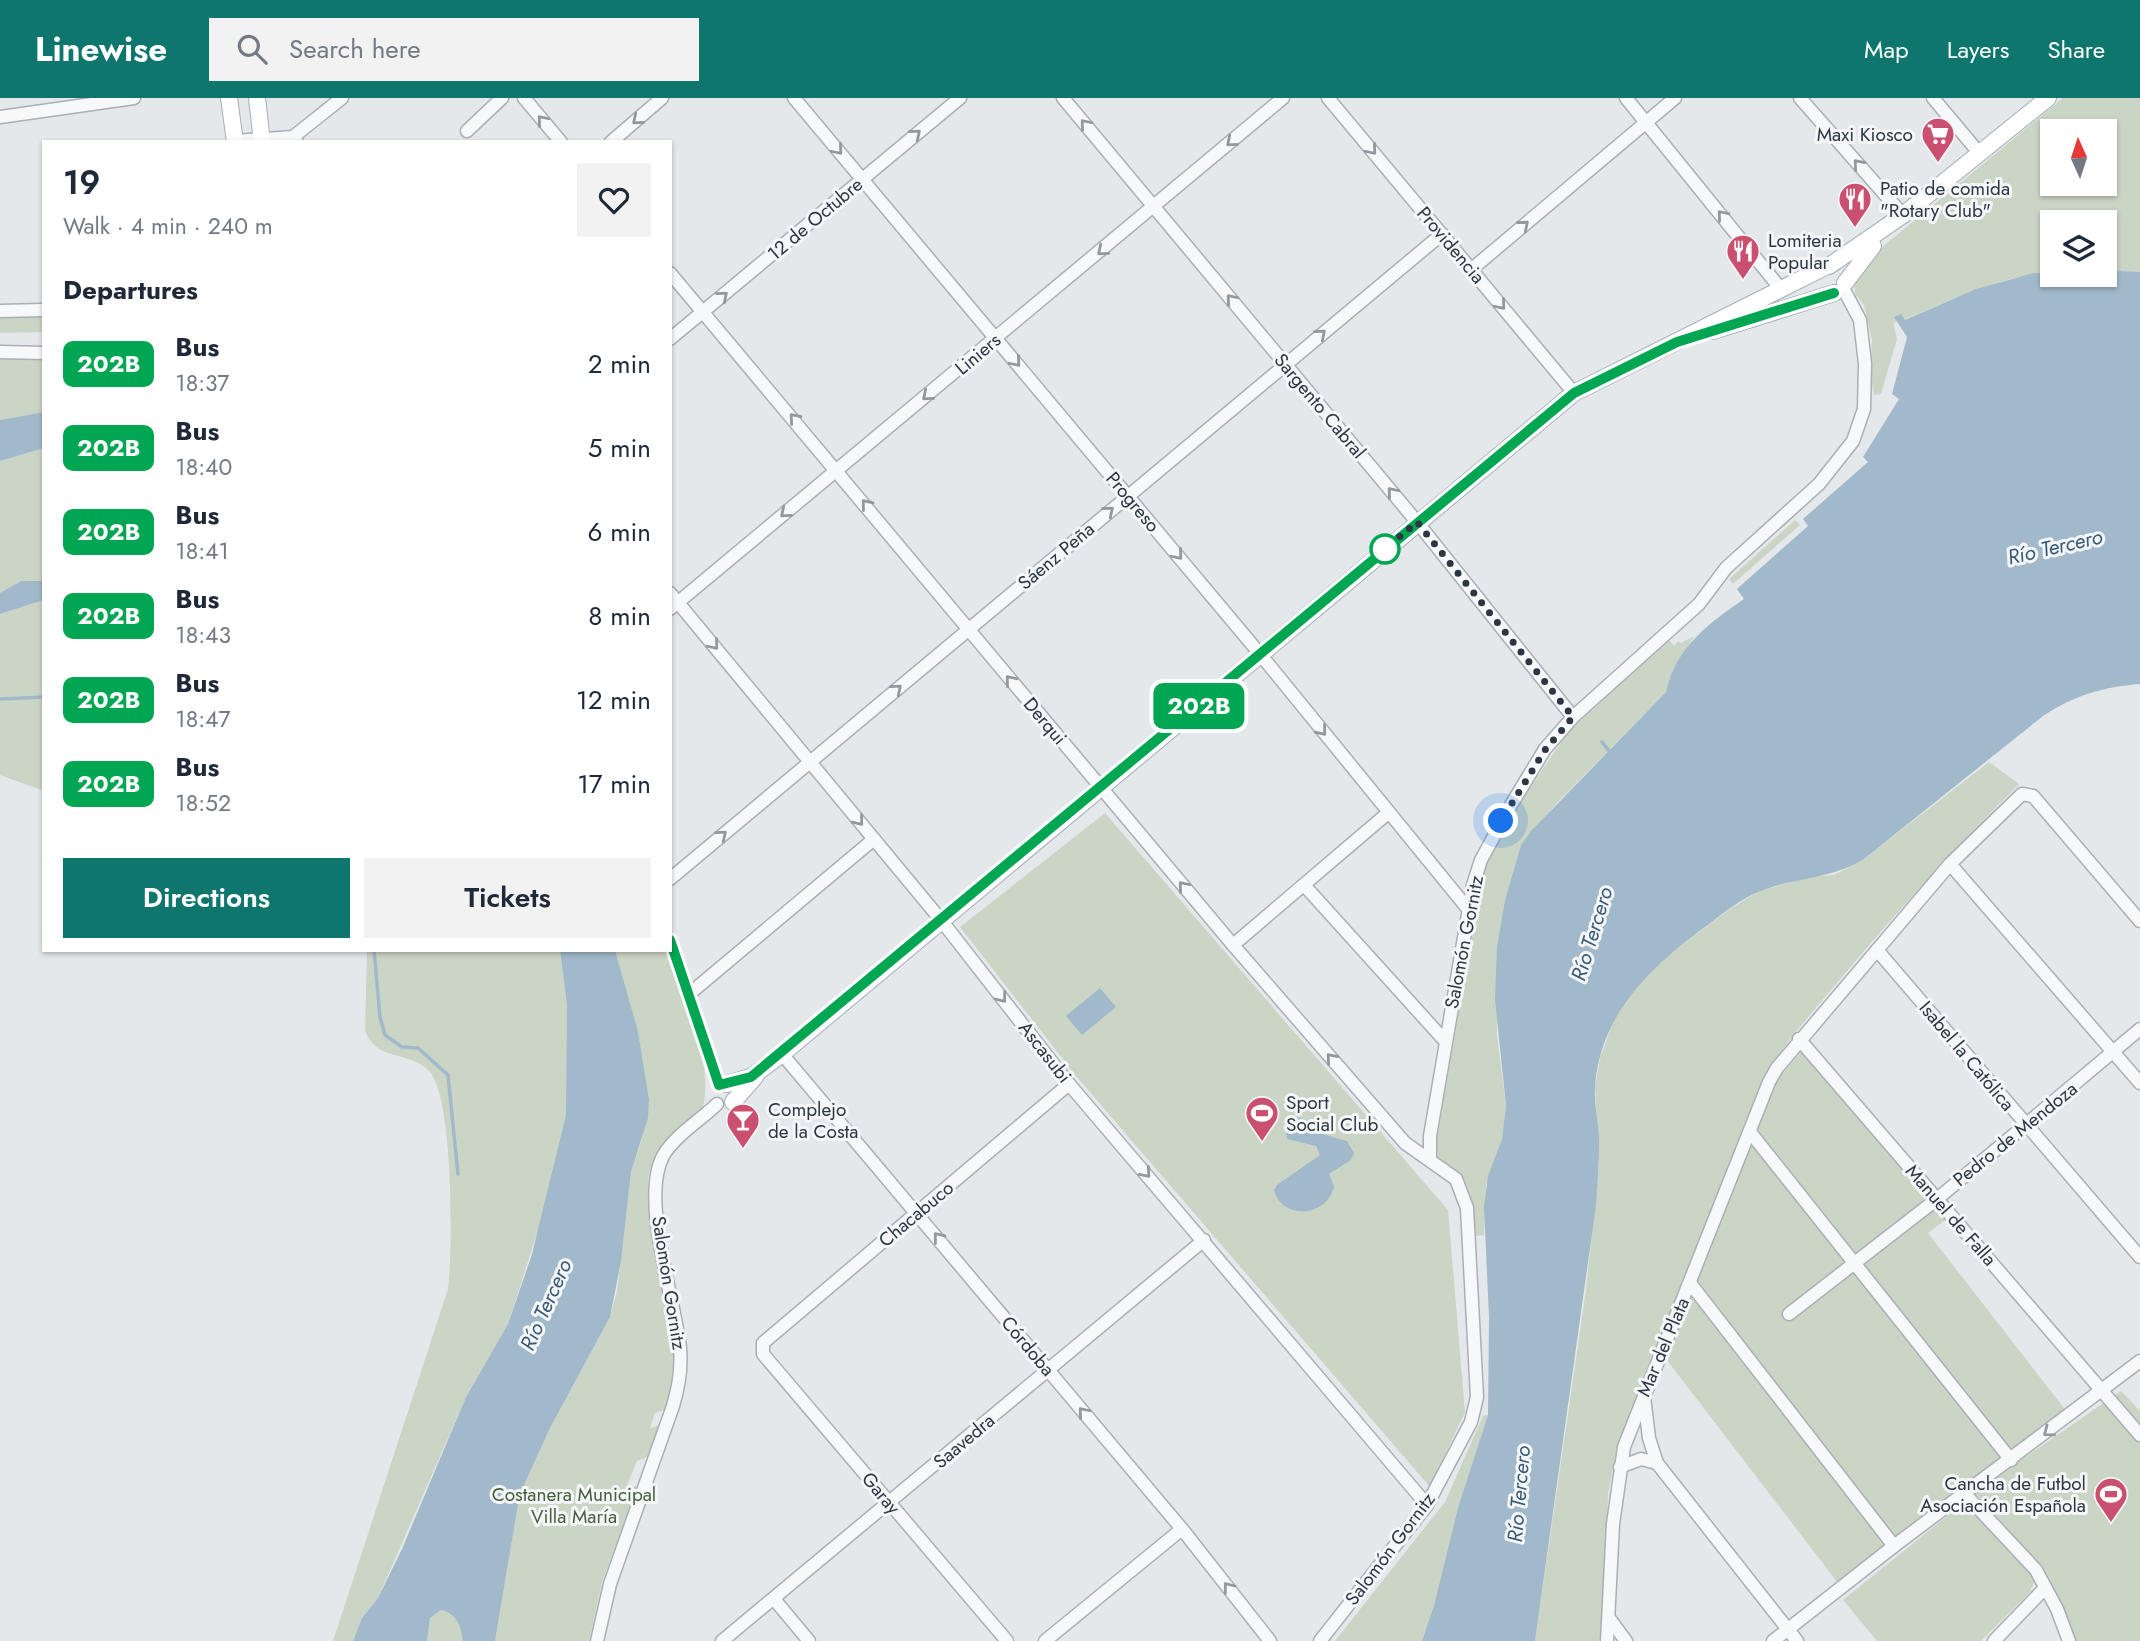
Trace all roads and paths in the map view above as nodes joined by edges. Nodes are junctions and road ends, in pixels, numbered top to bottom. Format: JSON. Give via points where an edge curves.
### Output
{"nodes":[{"id":1,"x":134,"y":98,"type":"edge"},
{"id":2,"x":229,"y":98,"type":"edge"},
{"id":3,"x":257,"y":98,"type":"edge"},
{"id":4,"x":342,"y":98,"type":"edge"},
{"id":5,"x":502,"y":98,"type":"edge"},
{"id":6,"x":524,"y":98,"type":"edge"},
{"id":7,"x":662,"y":98,"type":"edge"},
{"id":8,"x":794,"y":98,"type":"edge"},
{"id":9,"x":960,"y":98,"type":"edge"},
{"id":10,"x":1063,"y":98,"type":"edge"},
{"id":11,"x":1283,"y":98,"type":"edge"},
{"id":12,"x":1328,"y":98,"type":"edge"},
{"id":13,"x":1626,"y":98,"type":"edge"},
{"id":14,"x":1675,"y":98,"type":"edge"},
{"id":15,"x":1800,"y":98,"type":"edge"},
{"id":16,"x":1933,"y":98,"type":"edge"},
{"id":17,"x":2048,"y":98,"type":"edge"},
{"id":18,"x":0,"y":117,"type":"edge"},
{"id":19,"x":1646,"y":122,"type":"junction"},
{"id":20,"x":467,"y":131,"type":"dead end"},
{"id":21,"x":235,"y":140,"type":"edge"},
{"id":22,"x":262,"y":140,"type":"edge"},
{"id":23,"x":295,"y":140,"type":"edge"},
{"id":24,"x":559,"y":140,"type":"edge"},
{"id":25,"x":613,"y":140,"type":"edge"},
{"id":26,"x":1980,"y":154,"type":"junction"},
{"id":27,"x":862,"y":179,"type":"junction"},
{"id":28,"x":1154,"y":206,"type":"junction"},
{"id":29,"x":1903,"y":215,"type":"junction"},
{"id":30,"x":1442,"y":234,"type":"junction"},
{"id":31,"x":1827,"y":267,"type":"junction"},
{"id":32,"x":1472,"y":269,"type":"junction"},
{"id":33,"x":672,"y":275,"type":"edge"},
{"id":34,"x":1780,"y":288,"type":"junction"},
{"id":35,"x":1840,"y":288,"type":"junction"},
{"id":36,"x":42,"y":310,"type":"edge"},
{"id":37,"x":0,"y":311,"type":"edge"},
{"id":38,"x":703,"y":312,"type":"junction"},
{"id":39,"x":672,"y":337,"type":"edge"},
{"id":40,"x":996,"y":339,"type":"junction"},
{"id":41,"x":1677,"y":342,"type":"junction"},
{"id":42,"x":0,"y":352,"type":"edge"},
{"id":43,"x":42,"y":353,"type":"edge"},
{"id":44,"x":1285,"y":364,"type":"junction"},
{"id":45,"x":1574,"y":393,"type":"junction"},
{"id":46,"x":838,"y":470,"type":"junction"},
{"id":47,"x":1128,"y":495,"type":"junction"},
{"id":48,"x":1417,"y":522,"type":"junction"},
{"id":49,"x":673,"y":601,"type":"edge"},
{"id":50,"x":969,"y":630,"type":"junction"},
{"id":51,"x":1260,"y":654,"type":"junction"},
{"id":52,"x":1573,"y":717,"type":"junction"},
{"id":53,"x":810,"y":761,"type":"junction"},
{"id":54,"x":1101,"y":788,"type":"junction"},
{"id":55,"x":1388,"y":813,"type":"junction"},
{"id":56,"x":874,"y":839,"type":"junction"},
{"id":57,"x":1950,"y":864,"type":"junction"},
{"id":58,"x":672,"y":877,"type":"edge"},
{"id":59,"x":1304,"y":885,"type":"junction"},
{"id":60,"x":1468,"y":909,"type":"junction"},
{"id":61,"x":941,"y":920,"type":"junction"},
{"id":62,"x":2140,"y":921,"type":"edge"},
{"id":63,"x":1233,"y":945,"type":"junction"},
{"id":64,"x":672,"y":947,"type":"edge"},
{"id":65,"x":1877,"y":950,"type":"junction"},
{"id":66,"x":688,"y":995,"type":"junction"},
{"id":67,"x":2140,"y":1029,"type":"edge"},
{"id":68,"x":1799,"y":1039,"type":"junction"},
{"id":69,"x":1446,"y":1041,"type":"junction"},
{"id":70,"x":2113,"y":1053,"type":"junction"},
{"id":71,"x":782,"y":1054,"type":"junction"},
{"id":72,"x":760,"y":1072,"type":"junction"},
{"id":73,"x":2140,"y":1083,"type":"edge"},
{"id":74,"x":723,"y":1084,"type":"junction"},
{"id":75,"x":1069,"y":1084,"type":"junction"},
{"id":76,"x":725,"y":1102,"type":"junction"},
{"id":77,"x":2026,"y":1126,"type":"junction"},
{"id":78,"x":1750,"y":1132,"type":"junction"},
{"id":79,"x":1430,"y":1158,"type":"junction"},
{"id":80,"x":1937,"y":1199,"type":"junction"},
{"id":81,"x":918,"y":1212,"type":"junction"},
{"id":82,"x":1204,"y":1240,"type":"junction"},
{"id":83,"x":2140,"y":1257,"type":"edge"},
{"id":84,"x":1853,"y":1262,"type":"junction"},
{"id":85,"x":1690,"y":1283,"type":"junction"},
{"id":86,"x":1789,"y":1314,"type":"dead end"},
{"id":87,"x":762,"y":1343,"type":"joint"},
{"id":88,"x":2140,"y":1361,"type":"edge"},
{"id":89,"x":1048,"y":1371,"type":"junction"},
{"id":90,"x":2103,"y":1392,"type":"junction"},
{"id":91,"x":1643,"y":1394,"type":"junction"},
{"id":92,"x":2140,"y":1435,"type":"edge"},
{"id":93,"x":2011,"y":1460,"type":"junction"},
{"id":94,"x":1657,"y":1463,"type":"junction"},
{"id":95,"x":1620,"y":1467,"type":"junction"},
{"id":96,"x":1965,"y":1494,"type":"junction"},
{"id":97,"x":889,"y":1503,"type":"junction"},
{"id":98,"x":1427,"y":1505,"type":"junction"},
{"id":99,"x":1182,"y":1529,"type":"junction"},
{"id":100,"x":1894,"y":1546,"type":"junction"},
{"id":101,"x":2045,"y":1588,"type":"junction"},
{"id":102,"x":774,"y":1599,"type":"junction"},
{"id":103,"x":1609,"y":1618,"type":"junction"},
{"id":104,"x":1788,"y":1629,"type":"junction"},
{"id":105,"x":597,"y":1641,"type":"edge"},
{"id":106,"x":722,"y":1641,"type":"edge"},
{"id":107,"x":809,"y":1641,"type":"edge"},
{"id":108,"x":1007,"y":1641,"type":"edge"},
{"id":109,"x":1045,"y":1641,"type":"edge"},
{"id":110,"x":1270,"y":1641,"type":"edge"},
{"id":111,"x":1320,"y":1641,"type":"edge"},
{"id":112,"x":1607,"y":1641,"type":"edge"},
{"id":113,"x":1626,"y":1641,"type":"edge"},
{"id":114,"x":1773,"y":1641,"type":"edge"},
{"id":115,"x":1797,"y":1641,"type":"edge"},
{"id":116,"x":1994,"y":1641,"type":"edge"},
{"id":117,"x":2069,"y":1641,"type":"edge"}],
"edges":[{"from":1,"to":18,"type":"street"},
{"from":2,"to":21,"type":"main road"},
{"from":3,"to":22,"type":"main road"},
{"from":4,"to":23,"type":"street"},
{"from":5,"to":20,"type":"street"},
{"from":24,"to":6,"type":"street","one_way":true},
{"from":7,"to":25,"type":"street","one_way":true},
{"from":8,"to":27,"type":"street","name":"Progreso","one_way":true},
{"from":27,"to":9,"type":"street","name":"12 de Octubre","one_way":true},
{"from":28,"to":10,"type":"street","name":"Sargento Cabral","one_way":true},
{"from":11,"to":28,"type":"street","name":"Liniers","one_way":true},
{"from":12,"to":30,"type":"street","name":"Providencia","one_way":true},
{"from":13,"to":19,"type":"street"},
{"from":14,"to":19,"type":"street"},
{"from":29,"to":15,"type":"street","one_way":true},
{"from":16,"to":26,"type":"street"},
{"from":17,"to":26,"type":"main road"},
{"from":32,"to":19,"type":"street","one_way":true},
{"from":34,"to":19,"type":"street","one_way":true},
{"from":22,"to":23,"type":"street"},
{"from":26,"to":29,"type":"main road"},
{"from":38,"to":27,"type":"street","name":"12 de Octubre","one_way":true},
{"from":27,"to":40,"type":"street","name":"Progreso"},
{"from":28,"to":40,"type":"street","name":"Liniers","one_way":true},
{"from":44,"to":28,"type":"street","name":"Sargento Cabral","one_way":true},
{"from":29,"to":31,"type":"main road"},
{"from":29,"to":35,"type":"main road","via":[[1862,257]]},
{"from":30,"to":32,"type":"street","name":"Providencia"},
{"from":44,"to":30,"type":"street","name":"Sáenz Peña","one_way":true},
{"from":31,"to":34,"type":"main road"},
{"from":31,"to":35,"type":"main road","via":[[1837,266],[1844,272]]},
{"from":31,"to":35,"type":"main road","via":[[1819,275],[1819,284],[1825,291]]},
{"from":32,"to":45,"type":"street","name":"Providencia","one_way":true},
{"from":33,"to":38,"type":"street","name":"Derqui"},
{"from":34,"to":41,"type":"main road"},
{"from":35,"to":41,"type":"main road"},
{"from":35,"to":52,"type":"street","name":"Salomón Gornitz","via":[[1860,320],[1865,364],[1864,409],[1849,448],[1819,484],[1726,568],[1671,632]]},
{"from":36,"to":37,"type":"street"},
{"from":38,"to":39,"type":"street","name":"12 de Octubre"},
{"from":46,"to":38,"type":"street","name":"Derqui","one_way":true},
{"from":40,"to":46,"type":"street","name":"Liniers","one_way":true},
{"from":40,"to":47,"type":"street","name":"Progreso","one_way":true},
{"from":41,"to":45,"type":"main road"},
{"from":42,"to":43,"type":"street"},
{"from":44,"to":47,"type":"street","name":"Sáenz Peña"},
{"from":48,"to":44,"type":"street","name":"Sargento Cabral","one_way":true},
{"from":45,"to":48,"type":"main road"},
{"from":46,"to":49,"type":"street","name":"Liniers","one_way":true},
{"from":50,"to":46,"type":"street","name":"Derqui","one_way":true},
{"from":50,"to":47,"type":"street","name":"Sáenz Peña","one_way":true},
{"from":47,"to":51,"type":"street","name":"Progreso","one_way":true},
{"from":48,"to":51,"type":"main road"},
{"from":48,"to":52,"type":"street","name":"Sargento Cabral"},
{"from":49,"to":53,"type":"street","name":"Ascasubi","one_way":true},
{"from":53,"to":50,"type":"street","name":"Sáenz Peña","one_way":true},
{"from":54,"to":50,"type":"street","name":"Derqui","one_way":true},
{"from":51,"to":54,"type":"main road"},
{"from":51,"to":55,"type":"street","name":"Progreso","one_way":true},
{"from":52,"to":60,"type":"street","name":"Salomón Gornitz","via":[[1545,750],[1492,838]]},
{"from":53,"to":56,"type":"street","name":"Ascasubi","one_way":true},
{"from":58,"to":53,"type":"street","name":"Sáenz Peña","one_way":true},
{"from":54,"to":61,"type":"main road"},
{"from":63,"to":54,"type":"street","name":"Derqui","one_way":true},
{"from":55,"to":59,"type":"street"},
{"from":55,"to":60,"type":"street","name":"Progreso"},
{"from":56,"to":61,"type":"street","name":"Ascasubi"},
{"from":56,"to":66,"type":"street"},
{"from":57,"to":62,"type":"street","name":"Mar del Plata","via":[[2018,797],[2033,796]]},
{"from":57,"to":65,"type":"street","name":"Mar del Plata"},
{"from":57,"to":70,"type":"street"},
{"from":59,"to":63,"type":"street"},
{"from":59,"to":69,"type":"street"},
{"from":60,"to":69,"type":"street","name":"Salomón Gornitz"},
{"from":61,"to":71,"type":"main road"},
{"from":61,"to":75,"type":"street","name":"Ascasubi","one_way":true},
{"from":79,"to":63,"type":"street","name":"Derqui","one_way":true,"via":[[1405,1143]]},
{"from":64,"to":66,"type":"street"},
{"from":65,"to":68,"type":"street","name":"Mar del Plata"},
{"from":65,"to":77,"type":"street","name":"Isabel la Católica"},
{"from":66,"to":74,"type":"street"},
{"from":67,"to":70,"type":"street","name":"Pedro de Mendoza"},
{"from":68,"to":78,"type":"street","name":"Mar del Plata","via":[[1777,1068]]},
{"from":68,"to":80,"type":"street","name":"Manuel de Falla"},
{"from":69,"to":79,"type":"street","name":"Salomón Gornitz"},
{"from":70,"to":73,"type":"street"},
{"from":70,"to":77,"type":"street","name":"Pedro de Mendoza"},
{"from":71,"to":72,"type":"main road"},
{"from":71,"to":81,"type":"street","name":"Córdoba"},
{"from":72,"to":74,"type":"main road"},
{"from":72,"to":76,"type":"main road"},
{"from":74,"to":76,"type":"street","via":[[735,1091]]},
{"from":74,"to":76,"type":"street","via":[[713,1095]]},
{"from":75,"to":81,"type":"street","name":"Chacabuco"},
{"from":75,"to":82,"type":"street","name":"Ascasubi","one_way":true},
{"from":76,"to":105,"type":"street","name":"Salomón Gornitz","via":[[665,1152],[657,1171],[657,1216],[681,1375],[603,1606]]},
{"from":77,"to":80,"type":"street","name":"Pedro de Mendoza"},
{"from":77,"to":83,"type":"street","name":"Isabel la Católica"},
{"from":78,"to":84,"type":"street"},
{"from":78,"to":85,"type":"street","name":"Mar del Plata"},
{"from":79,"to":98,"type":"street","name":"Salomón Gornitz","via":[[1456,1179],[1467,1208],[1477,1397],[1471,1422]]},
{"from":80,"to":84,"type":"street","name":"Pedro de Mendoza"},
{"from":80,"to":90,"type":"street","name":"Manuel de Falla"},
{"from":81,"to":87,"type":"street","name":"Chacabuco"},
{"from":89,"to":81,"type":"street","name":"Córdoba","one_way":true},
{"from":82,"to":89,"type":"street","name":"Saavedra"},
{"from":82,"to":98,"type":"street","name":"Ascasubi"},
{"from":84,"to":86,"type":"street","name":"Pedro de Mendoza"},
{"from":84,"to":93,"type":"street"},
{"from":85,"to":91,"type":"street","name":"Mar del Plata"},
{"from":85,"to":100,"type":"street"},
{"from":87,"to":97,"type":"street","name":"Garay","via":[[763,1354]]},
{"from":88,"to":90,"type":"street"},
{"from":89,"to":97,"type":"street","name":"Saavedra"},
{"from":99,"to":89,"type":"street","name":"Córdoba","one_way":true},
{"from":90,"to":92,"type":"street","name":"Manuel de Falla"},
{"from":90,"to":93,"type":"street","one_way":true},
{"from":91,"to":94,"type":"street"},
{"from":91,"to":95,"type":"street","name":"Mar del Plata"},
{"from":93,"to":96,"type":"street"},
{"from":94,"to":95,"type":"street","via":[[1641,1459]]},
{"from":94,"to":104,"type":"street"},
{"from":95,"to":103,"type":"street","name":"Mar del Plata"},
{"from":96,"to":100,"type":"street"},
{"from":96,"to":101,"type":"street","via":[[2030,1563]]},
{"from":97,"to":102,"type":"street","name":"Saavedra"},
{"from":97,"to":108,"type":"street","name":"Garay"},
{"from":98,"to":111,"type":"street","name":"Salomón Gornitz"},
{"from":99,"to":109,"type":"street"},
{"from":110,"to":99,"type":"street","name":"Córdoba","one_way":true},
{"from":100,"to":104,"type":"street"},
{"from":101,"to":116,"type":"street"},
{"from":101,"to":117,"type":"street"},
{"from":102,"to":106,"type":"street","name":"Saavedra"},
{"from":102,"to":107,"type":"street"},
{"from":103,"to":112,"type":"street","name":"Mar del Plata"},
{"from":103,"to":113,"type":"street"},
{"from":104,"to":114,"type":"street"},
{"from":104,"to":115,"type":"street"}]}
